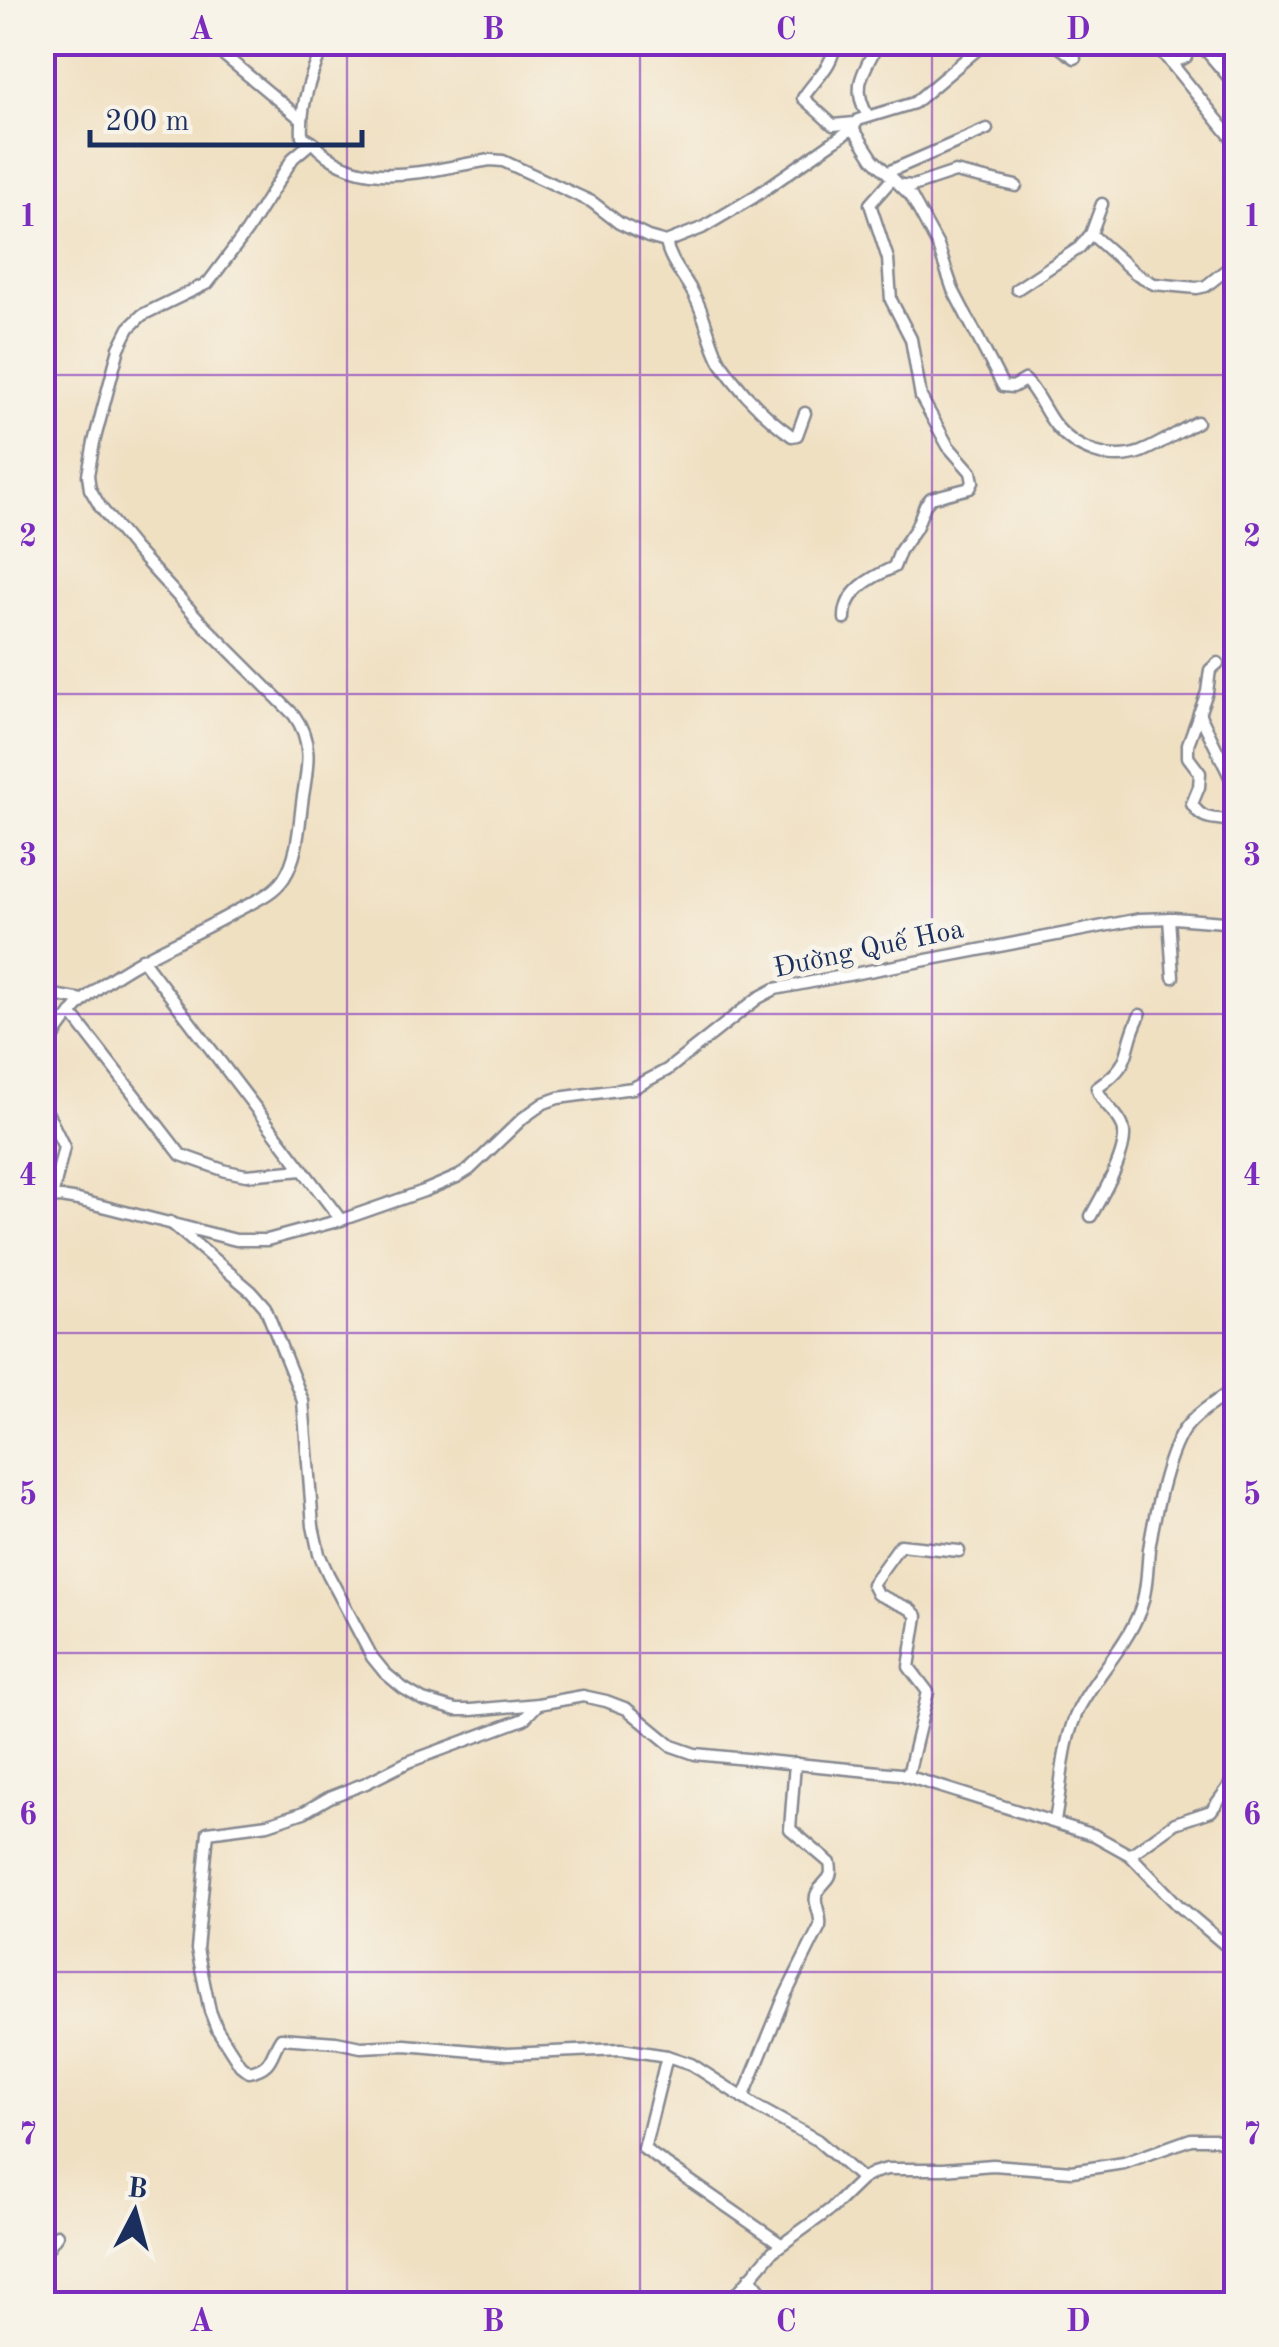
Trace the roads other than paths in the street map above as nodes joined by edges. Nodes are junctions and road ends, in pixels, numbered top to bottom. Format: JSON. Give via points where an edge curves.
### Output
{"nodes":[{"id":1,"x":208,"y":42,"type":"edge"},
{"id":2,"x":326,"y":42,"type":"edge"},
{"id":3,"x":835,"y":42,"type":"edge"},
{"id":4,"x":986,"y":42,"type":"edge"},
{"id":5,"x":1052,"y":42,"type":"edge"},
{"id":6,"x":1154,"y":42,"type":"edge"},
{"id":7,"x":1202,"y":42,"type":"edge"},
{"id":8,"x":1220,"y":42,"type":"edge"},
{"id":9,"x":874,"y":53,"type":"dead end"},
{"id":10,"x":1186,"y":56,"type":"dead end"},
{"id":11,"x":1075,"y":58,"type":"dead end"},
{"id":12,"x":1236,"y":62,"type":"edge"},
{"id":13,"x":1171,"y":63,"type":"junction"},
{"id":14,"x":1236,"y":82,"type":"edge"},
{"id":15,"x":868,"y":116,"type":"junction"},
{"id":16,"x":302,"y":120,"type":"junction"},
{"id":17,"x":854,"y":125,"type":"junction"},
{"id":18,"x":987,"y":129,"type":"dead end"},
{"id":19,"x":312,"y":142,"type":"junction"},
{"id":20,"x":1236,"y":142,"type":"edge"},
{"id":21,"x":890,"y":175,"type":"junction"},
{"id":22,"x":903,"y":185,"type":"junction"},
{"id":23,"x":1016,"y":186,"type":"dead end"},
{"id":24,"x":1102,"y":204,"type":"dead end"},
{"id":25,"x":1091,"y":234,"type":"junction"},
{"id":26,"x":666,"y":242,"type":"junction"},
{"id":27,"x":1236,"y":262,"type":"edge"},
{"id":28,"x":1017,"y":288,"type":"dead end"},
{"id":29,"x":805,"y":414,"type":"dead end"},
{"id":30,"x":1197,"y":422,"type":"dead end"},
{"id":31,"x":845,"y":619,"type":"dead end"},
{"id":32,"x":1218,"y":663,"type":"dead end"},
{"id":33,"x":1198,"y":713,"type":"junction"},
{"id":34,"x":1236,"y":790,"type":"edge"},
{"id":35,"x":1235,"y":819,"type":"edge"},
{"id":36,"x":1169,"y":918,"type":"junction"},
{"id":37,"x":1236,"y":923,"type":"edge"},
{"id":38,"x":142,"y":959,"type":"junction"},
{"id":39,"x":1173,"y":977,"type":"dead end"},
{"id":40,"x":42,"y":993,"type":"edge"},
{"id":41,"x":82,"y":1000,"type":"junction"},
{"id":42,"x":71,"y":1013,"type":"junction"},
{"id":43,"x":1140,"y":1015,"type":"dead end"},
{"id":44,"x":42,"y":1060,"type":"edge"},
{"id":45,"x":42,"y":1102,"type":"edge"},
{"id":46,"x":303,"y":1170,"type":"junction"},
{"id":47,"x":47,"y":1198,"type":"edge"},
{"id":48,"x":1091,"y":1216,"type":"dead end"},
{"id":49,"x":341,"y":1220,"type":"junction"},
{"id":50,"x":170,"y":1222,"type":"junction"},
{"id":51,"x":1236,"y":1388,"type":"edge"},
{"id":52,"x":959,"y":1551,"type":"dead end"},
{"id":53,"x":538,"y":1704,"type":"junction"},
{"id":54,"x":795,"y":1763,"type":"junction"},
{"id":55,"x":908,"y":1775,"type":"junction"},
{"id":56,"x":1236,"y":1777,"type":"edge"},
{"id":57,"x":1055,"y":1821,"type":"junction"},
{"id":58,"x":1130,"y":1855,"type":"junction"},
{"id":59,"x":1236,"y":1954,"type":"edge"},
{"id":60,"x":667,"y":2056,"type":"junction"},
{"id":61,"x":743,"y":2098,"type":"junction"},
{"id":62,"x":1236,"y":2146,"type":"edge"},
{"id":63,"x":862,"y":2179,"type":"junction"},
{"id":64,"x":57,"y":2235,"type":"dead end"},
{"id":65,"x":781,"y":2244,"type":"junction"},
{"id":66,"x":42,"y":2256,"type":"edge"},
{"id":67,"x":750,"y":2277,"type":"junction"},
{"id":68,"x":728,"y":2304,"type":"edge"},
{"id":69,"x":770,"y":2304,"type":"edge"},
{"id":70,"x":978,"y":2304,"type":"edge"},
{"id":71,"x":1026,"y":2304,"type":"edge"}],
"edges":[{"from":1,"to":16,"type":"street"},
{"from":2,"to":16,"type":"street"},
{"from":3,"to":17,"type":"street","via":[[825,70],[803,98],[832,125]]},
{"from":4,"to":15,"type":"street","via":[[914,104]]},
{"from":5,"to":11,"type":"street"},
{"from":6,"to":13,"type":"street"},
{"from":7,"to":14,"type":"highway"},
{"from":8,"to":12,"type":"highway"},
{"from":9,"to":15,"type":"street","via":[[860,83]]},
{"from":10,"to":13,"type":"street"},
{"from":13,"to":20,"type":"street"},
{"from":15,"to":17,"type":"street"},
{"from":16,"to":19,"type":"street","via":[[302,136]]},
{"from":17,"to":21,"type":"street"},
{"from":17,"to":26,"type":"street","via":[[754,197]]},
{"from":18,"to":21,"type":"street"},
{"from":19,"to":26,"type":"street","via":[[338,164],[366,174],[503,162]]},
{"from":19,"to":38,"type":"street","via":[[293,158],[208,283],[129,328],[91,451],[90,489],[101,508],[294,715],[308,749],[295,852],[278,886]]},
{"from":21,"to":22,"type":"street"},
{"from":21,"to":31,"type":"street","via":[[870,204],[888,259],[890,300],[911,339],[922,397],[973,482],[927,502],[894,567],[874,574],[854,594]]},
{"from":22,"to":23,"type":"street","via":[[955,172]]},
{"from":22,"to":30,"type":"street","via":[[1003,386],[1025,380],[1056,425],[1095,453],[1136,454]]},
{"from":24,"to":25,"type":"street"},
{"from":25,"to":27,"type":"street","via":[[1154,284],[1206,286]]},
{"from":25,"to":28,"type":"street"},
{"from":26,"to":29,"type":"street","via":[[721,362],[751,400],[792,436]]},
{"from":32,"to":33,"type":"street"},
{"from":33,"to":34,"type":"street"},
{"from":33,"to":35,"type":"street","via":[[1188,744],[1200,773],[1192,804],[1209,819]]},
{"from":36,"to":37,"type":"street","name":"Đường Quế Hoa"},
{"from":36,"to":39,"type":"street"},
{"from":36,"to":49,"type":"street","name":"Đường Quế Hoa","via":[[1105,924],[775,989],[652,1079],[634,1088],[544,1102],[459,1176]]},
{"from":38,"to":41,"type":"street"},
{"from":38,"to":46,"type":"street"},
{"from":40,"to":41,"type":"street"},
{"from":41,"to":42,"type":"street"},
{"from":42,"to":44,"type":"street"},
{"from":42,"to":46,"type":"street","via":[[181,1155],[246,1175]]},
{"from":43,"to":48,"type":"street","via":[[1126,1062],[1097,1088],[1124,1134],[1122,1153]]},
{"from":45,"to":47,"type":"street","via":[[64,1147]]},
{"from":46,"to":49,"type":"street"},
{"from":47,"to":50,"type":"street","name":"Đường Quế Hoa"},
{"from":49,"to":50,"type":"street","name":"Đường Quế Hoa","via":[[252,1241]]},
{"from":50,"to":53,"type":"street","via":[[266,1307],[303,1401],[319,1554],[372,1657],[403,1688],[439,1706]]},
{"from":51,"to":57,"type":"street","via":[[1177,1441],[1154,1516],[1139,1613],[1076,1715]]},
{"from":52,"to":55,"type":"street","via":[[900,1545],[872,1584],[877,1594],[917,1616],[909,1667],[928,1692]]},
{"from":53,"to":54,"type":"street","via":[[583,1696],[606,1700],[682,1751]]},
{"from":53,"to":60,"type":"street","via":[[524,1719],[408,1762],[290,1817],[208,1832],[196,1942],[216,2029],[249,2072],[273,2058],[281,2038],[508,2054],[622,2049]]},
{"from":54,"to":55,"type":"street"},
{"from":54,"to":61,"type":"street","via":[[790,1829],[832,1870],[816,1894],[820,1926]]},
{"from":55,"to":57,"type":"street"},
{"from":56,"to":58,"type":"street","via":[[1211,1811],[1175,1824]]},
{"from":57,"to":58,"type":"street"},
{"from":58,"to":59,"type":"street"},
{"from":60,"to":61,"type":"street"},
{"from":60,"to":65,"type":"street","via":[[644,2148]]},
{"from":61,"to":63,"type":"street","via":[[816,2140]]},
{"from":62,"to":63,"type":"street","via":[[1203,2138],[1092,2169],[887,2169]]},
{"from":63,"to":65,"type":"street"},
{"from":64,"to":66,"type":"street"},
{"from":65,"to":67,"type":"street"},
{"from":67,"to":68,"type":"street"},
{"from":67,"to":69,"type":"street"},
{"from":70,"to":71,"type":"street"}]}
